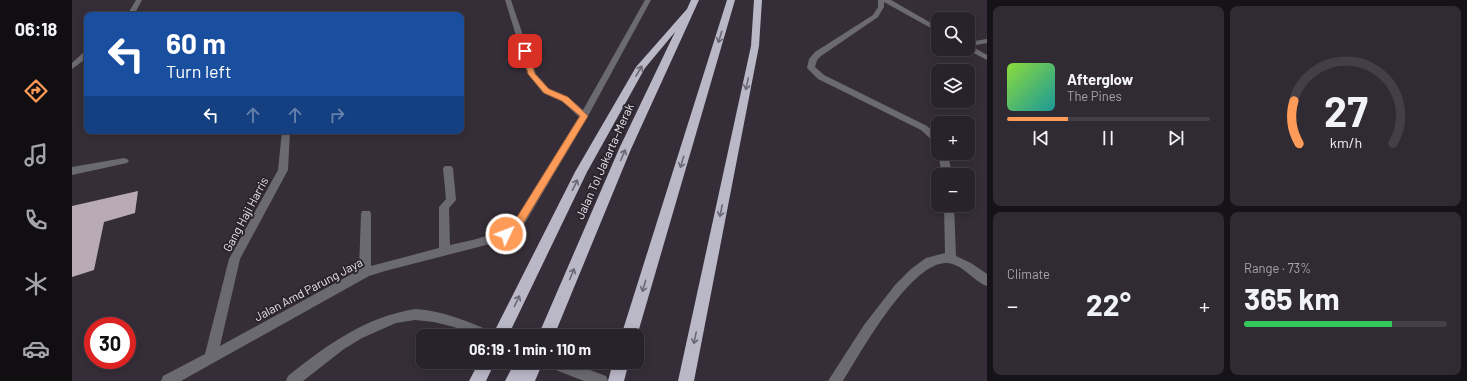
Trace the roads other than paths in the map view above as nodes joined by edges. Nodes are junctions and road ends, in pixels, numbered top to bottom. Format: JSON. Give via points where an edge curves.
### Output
{"nodes":[{"id":1,"x":139,"y":0,"type":"edge"},
{"id":2,"x":508,"y":0,"type":"edge"},
{"id":3,"x":648,"y":0,"type":"edge"},
{"id":4,"x":731,"y":0,"type":"edge"},
{"id":5,"x":758,"y":0,"type":"edge"},
{"id":6,"x":881,"y":0,"type":"edge"},
{"id":7,"x":886,"y":0,"type":"edge"},
{"id":8,"x":693,"y":5,"type":"edge"},
{"id":9,"x":132,"y":12,"type":"edge"},
{"id":10,"x":931,"y":26,"type":"edge"},
{"id":11,"x":987,"y":41,"type":"edge"},
{"id":12,"x":975,"y":43,"type":"edge"},
{"id":13,"x":975,"y":51,"type":"edge"},
{"id":14,"x":84,"y":57,"type":"edge"},
{"id":15,"x":987,"y":58,"type":"edge"},
{"id":16,"x":72,"y":67,"type":"edge"},
{"id":17,"x":584,"y":116,"type":"junction"},
{"id":18,"x":286,"y":134,"type":"edge"},
{"id":19,"x":931,"y":134,"type":"edge"},
{"id":20,"x":124,"y":161,"type":"dead end"},
{"id":21,"x":448,"y":168,"type":"dead end"},
{"id":22,"x":72,"y":171,"type":"edge"},
{"id":23,"x":950,"y":212,"type":"edge"},
{"id":24,"x":366,"y":214,"type":"dead end"},
{"id":25,"x":445,"y":252,"type":"junction"},
{"id":26,"x":951,"y":259,"type":"junction"},
{"id":27,"x":365,"y":273,"type":"junction"},
{"id":28,"x":987,"y":281,"type":"edge"},
{"id":29,"x":565,"y":290,"type":"junction"},
{"id":30,"x":471,"y":329,"type":"edge"},
{"id":31,"x":503,"y":329,"type":"edge"},
{"id":32,"x":543,"y":329,"type":"edge"},
{"id":33,"x":549,"y":329,"type":"edge"},
{"id":34,"x":631,"y":329,"type":"edge"},
{"id":35,"x":211,"y":356,"type":"junction"},
{"id":36,"x":483,"y":369,"type":"edge"},
{"id":37,"x":520,"y":369,"type":"edge"},
{"id":38,"x":532,"y":369,"type":"edge"},
{"id":39,"x":571,"y":369,"type":"edge"},
{"id":40,"x":619,"y":369,"type":"edge"},
{"id":41,"x":168,"y":381,"type":"edge"},
{"id":42,"x":293,"y":381,"type":"edge"},
{"id":43,"x":477,"y":381,"type":"edge"},
{"id":44,"x":513,"y":381,"type":"edge"},
{"id":45,"x":527,"y":381,"type":"edge"},
{"id":46,"x":601,"y":381,"type":"edge"},
{"id":47,"x":616,"y":381,"type":"edge"},
{"id":48,"x":686,"y":381,"type":"edge"},
{"id":49,"x":835,"y":381,"type":"edge"}],
"edges":[{"from":1,"to":9,"type":"street"},
{"from":2,"to":17,"type":"street","via":[[532,74],[546,91],[565,99]]},
{"from":3,"to":17,"type":"street","name":"Jalan Amd Parung Jaya"},
{"from":4,"to":34,"type":"highway","one_way":true},
{"from":5,"to":48,"type":"highway","one_way":true,"via":[[755,46]]},
{"from":6,"to":19,"type":"street","via":[[881,7],[876,16],[818,54],[813,59],[812,68],[821,77],[924,128]]},
{"from":7,"to":10,"type":"street"},
{"from":29,"to":8,"type":"highway","name":"Jalan Tol Jakarta–Merak","one_way":true,"via":[[625,149]]},
{"from":31,"to":8,"type":"highway","one_way":true,"via":[[581,172],[641,67]]},
{"from":11,"to":12,"type":"street"},
{"from":13,"to":15,"type":"street"},
{"from":14,"to":16,"type":"street"},
{"from":17,"to":25,"type":"street","name":"Jalan Amd Parung Jaya","via":[[518,225],[506,234],[490,240]]},
{"from":18,"to":35,"type":"street","name":"Gang Haji Harris","via":[[283,170],[235,258]]},
{"from":20,"to":22,"type":"street"},
{"from":21,"to":25,"type":"street","via":[[451,200],[444,207]]},
{"from":23,"to":26,"type":"street"},
{"from":24,"to":27,"type":"street"},
{"from":25,"to":27,"type":"street","name":"Jalan Amd Parung Jaya"},
{"from":26,"to":28,"type":"street"},
{"from":26,"to":49,"type":"street","via":[[931,261],[915,271],[893,293]]},
{"from":27,"to":35,"type":"street","name":"Jalan Amd Parung Jaya"},
{"from":29,"to":32,"type":"highway"},
{"from":29,"to":33,"type":"highway","name":"Jalan Tol Jakarta–Merak"},
{"from":30,"to":42,"type":"street","via":[[433,315],[410,314],[384,321],[340,345]]},
{"from":35,"to":41,"type":"street","name":"Jalan Amd Parung Jaya"},
{"from":36,"to":43,"type":"highway"},
{"from":37,"to":44,"type":"highway"},
{"from":38,"to":45,"type":"highway"},
{"from":39,"to":46,"type":"street"},
{"from":40,"to":47,"type":"highway"}]}
